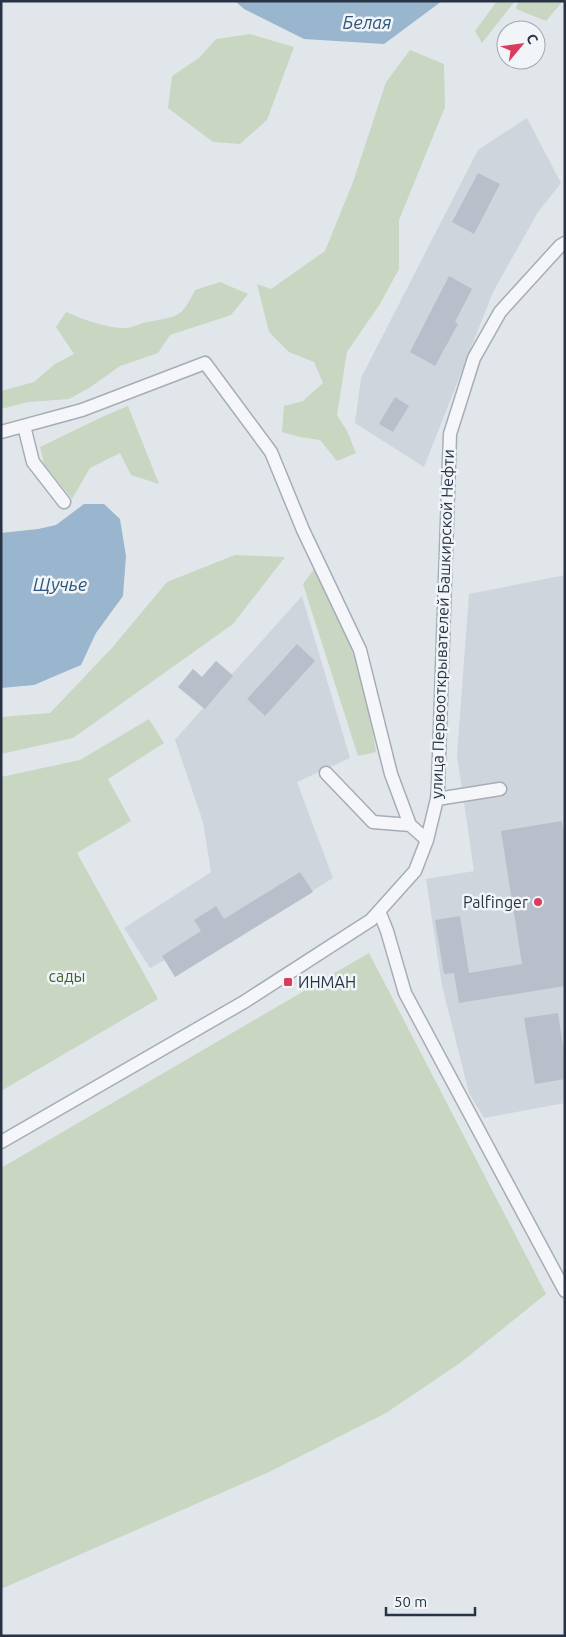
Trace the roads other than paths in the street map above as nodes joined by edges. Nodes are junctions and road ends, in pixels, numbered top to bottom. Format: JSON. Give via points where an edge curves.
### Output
{"nodes":[{"id":1,"x":565,"y":243,"type":"edge"},
{"id":2,"x":24,"y":426,"type":"junction"},
{"id":3,"x":1,"y":432,"type":"edge"},
{"id":4,"x":64,"y":502,"type":"dead end"},
{"id":5,"x":326,"y":773,"type":"dead end"},
{"id":6,"x":500,"y":789,"type":"dead end"},
{"id":7,"x":437,"y":799,"type":"junction"},
{"id":8,"x":410,"y":825,"type":"junction"},
{"id":9,"x":427,"y":840,"type":"junction"},
{"id":10,"x":380,"y":911,"type":"junction"},
{"id":11,"x":1,"y":1142,"type":"edge"},
{"id":12,"x":565,"y":1291,"type":"edge"}],
"edges":[{"from":1,"to":7,"type":"street","name":"улица Первооткрывателей Башкирской Нефти","via":[[500,312],[474,358],[450,434]]},
{"from":2,"to":3,"type":"street"},
{"from":2,"to":4,"type":"street","via":[[33,462]]},
{"from":2,"to":8,"type":"street","via":[[82,410],[205,362],[271,452],[303,530],[360,650],[391,774]]},
{"from":5,"to":8,"type":"street","via":[[374,822]]},
{"from":6,"to":7,"type":"street"},
{"from":7,"to":9,"type":"street","name":"улица Первооткрывателей Башкирской Нефти"},
{"from":8,"to":9,"type":"street"},
{"from":9,"to":10,"type":"street","name":"улица Первооткрывателей Башкирской Нефти","via":[[415,871]]},
{"from":10,"to":11,"type":"street","name":"улица Первооткрывателей Башкирской Нефти","via":[[244,1002]]},
{"from":10,"to":12,"type":"street","via":[[405,993]]}]}
